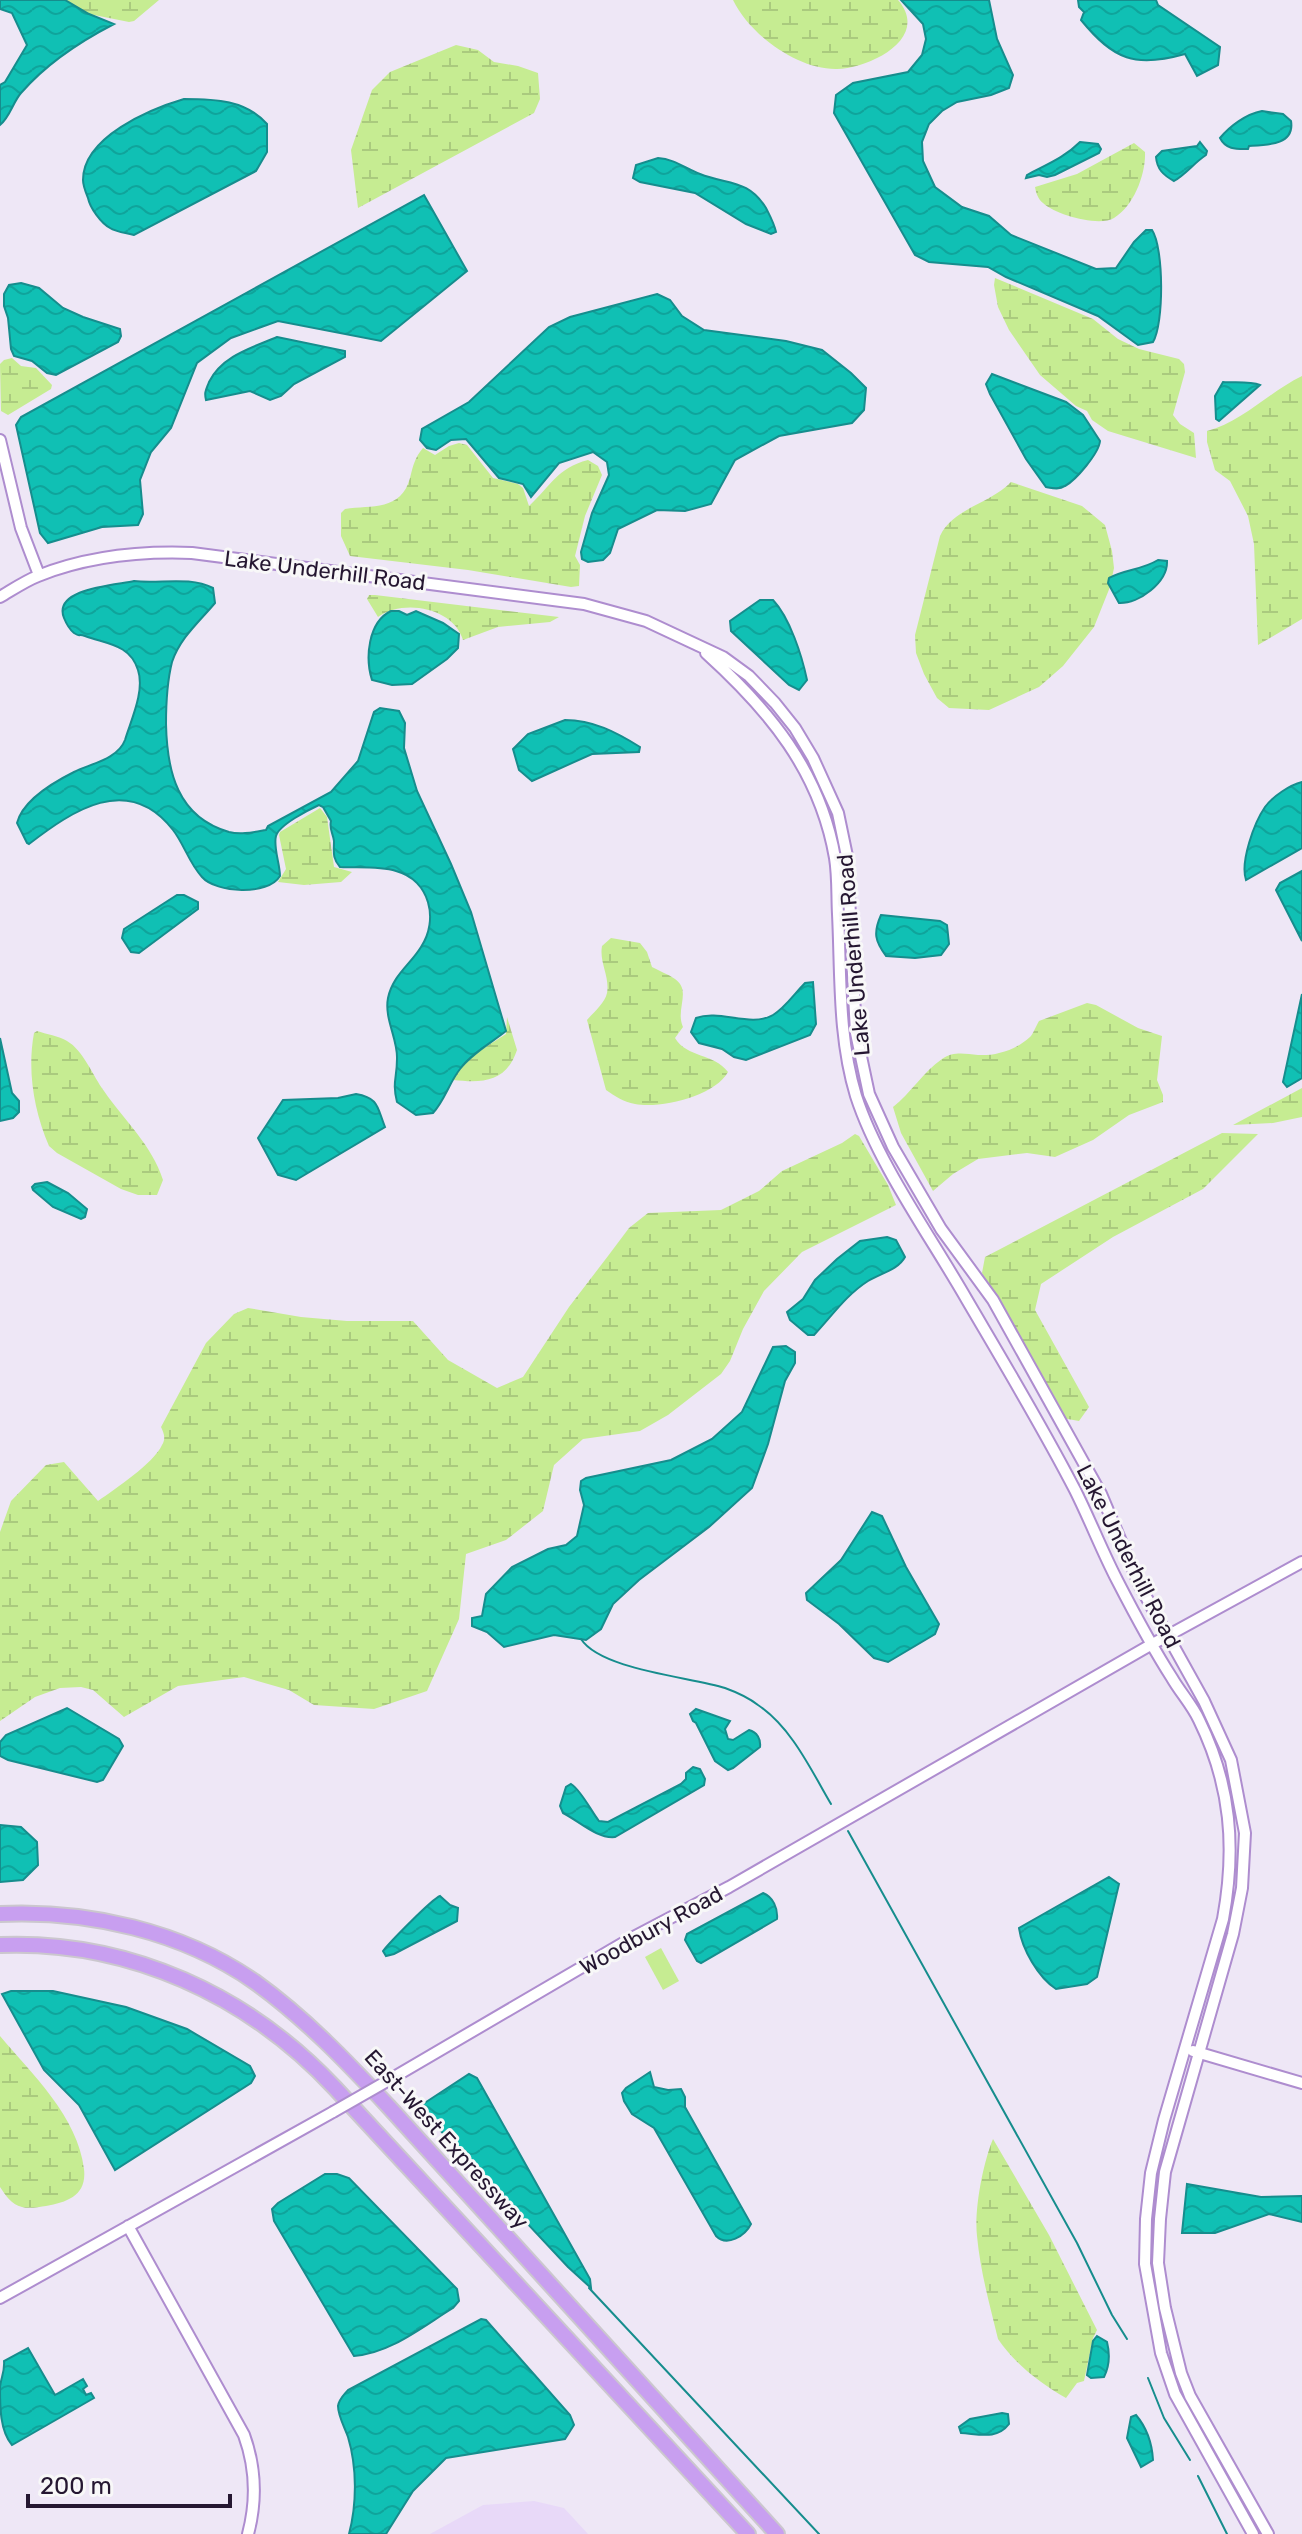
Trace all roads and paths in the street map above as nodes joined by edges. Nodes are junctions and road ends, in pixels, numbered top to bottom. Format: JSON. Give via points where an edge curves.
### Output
{"nodes":[{"id":1,"x":0,"y":440,"type":"edge"},
{"id":2,"x":39,"y":575,"type":"junction"},
{"id":3,"x":0,"y":597,"type":"edge"},
{"id":4,"x":697,"y":646,"type":"junction"},
{"id":5,"x":1302,"y":1562,"type":"edge"},
{"id":6,"x":1168,"y":1636,"type":"junction"},
{"id":7,"x":1153,"y":1644,"type":"junction"},
{"id":8,"x":0,"y":1914,"type":"edge"},
{"id":9,"x":0,"y":1945,"type":"edge"},
{"id":10,"x":1186,"y":2049,"type":"junction"},
{"id":11,"x":1198,"y":2053,"type":"junction"},
{"id":12,"x":1302,"y":2083,"type":"edge"},
{"id":13,"x":128,"y":2226,"type":"junction"},
{"id":14,"x":0,"y":2298,"type":"edge"},
{"id":15,"x":248,"y":2534,"type":"edge"},
{"id":16,"x":748,"y":2534,"type":"edge"},
{"id":17,"x":777,"y":2534,"type":"edge"},
{"id":18,"x":1253,"y":2534,"type":"edge"},
{"id":19,"x":1268,"y":2534,"type":"edge"}],
"edges":[{"from":1,"to":2,"type":"street","via":[[21,528]]},
{"from":2,"to":3,"type":"street","name":"Lake Underhill Road"},
{"from":2,"to":4,"type":"street","name":"Lake Underhill Road","via":[[121,554],[192,553],[584,604],[646,621]]},
{"from":4,"to":6,"type":"street","name":"Lake Underhill Road","via":[[723,657],[758,685],[795,728],[820,772],[838,813],[847,856],[856,1033],[869,1094],[899,1158],[941,1229],[993,1300],[1101,1494]]},
{"from":4,"to":7,"type":"street","name":"Lake Underhill Road","via":[[760,704],[814,790],[835,857],[841,1016],[864,1116],[1076,1492]]},
{"from":5,"to":6,"type":"street","name":"Woodbury Road"},
{"from":6,"to":7,"type":"street","name":"Woodbury Road"},
{"from":6,"to":11,"type":"street","name":"Lake Underhill Road","via":[[1231,1760],[1245,1833],[1233,1934]]},
{"from":7,"to":10,"type":"street","name":"Lake Underhill Road","via":[[1202,1726],[1216,1760],[1231,1833],[1223,1919]]},
{"from":7,"to":13,"type":"street","name":"Woodbury Road","bridge":true},
{"from":8,"to":17,"type":"highway","name":"East-West Expressway","via":[[62,1915],[153,1934],[220,1962],[284,2004],[381,2098]]},
{"from":9,"to":16,"type":"highway","name":"East-West Expressway","via":[[71,1948],[142,1964],[210,1991],[282,2037]]},
{"from":10,"to":11,"type":"street"},
{"from":10,"to":18,"type":"street","name":"Lake Underhill Road","via":[[1151,2173],[1145,2264],[1161,2353],[1175,2394]]},
{"from":11,"to":12,"type":"street"},
{"from":11,"to":19,"type":"street","name":"Lake Underhill Road","via":[[1165,2172],[1158,2263],[1190,2396]]},
{"from":13,"to":14,"type":"street","name":"Woodbury Road"},
{"from":13,"to":15,"type":"street","via":[[244,2435],[254,2487]]}]}
